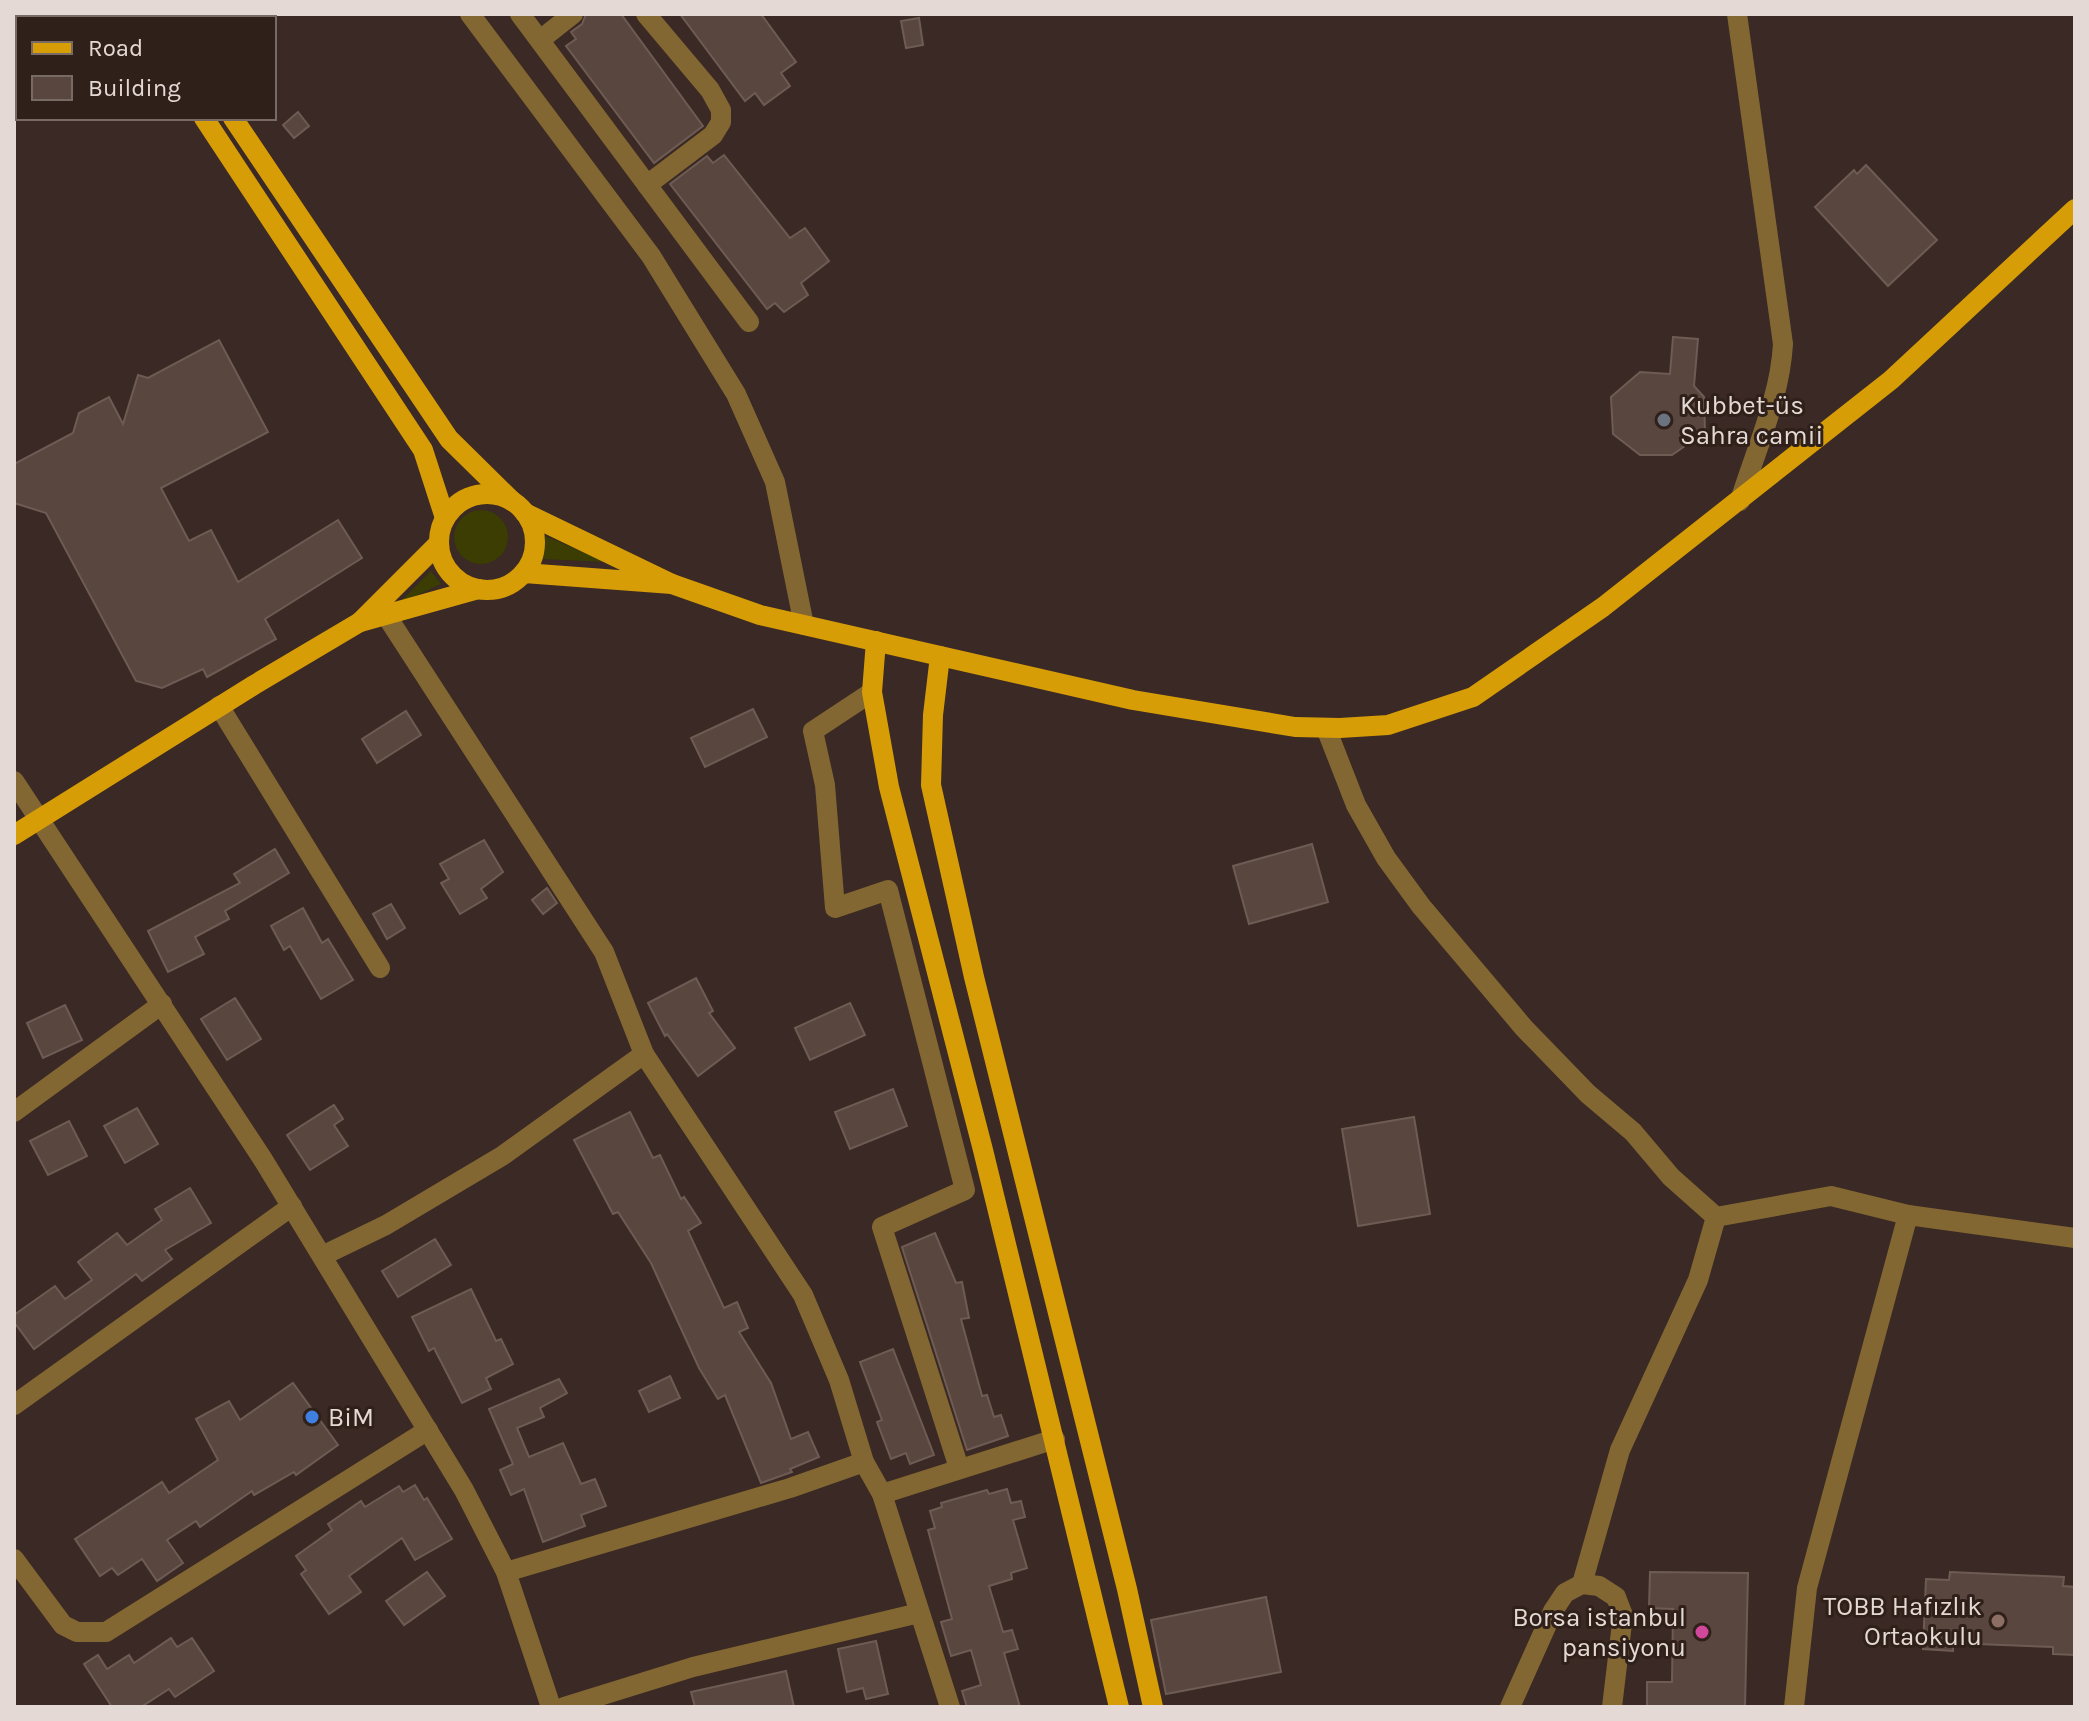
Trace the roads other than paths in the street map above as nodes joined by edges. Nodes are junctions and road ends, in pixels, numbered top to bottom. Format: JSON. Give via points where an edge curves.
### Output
{"nodes":[{"id":1,"x":470,"y":14,"type":"edge"},
{"id":2,"x":520,"y":14,"type":"edge"},
{"id":3,"x":573,"y":14,"type":"edge"},
{"id":4,"x":646,"y":14,"type":"edge"},
{"id":5,"x":1737,"y":14,"type":"edge"},
{"id":6,"x":540,"y":40,"type":"junction"},
{"id":7,"x":205,"y":120,"type":"edge"},
{"id":8,"x":234,"y":120,"type":"edge"},
{"id":9,"x":647,"y":185,"type":"junction"},
{"id":10,"x":2075,"y":209,"type":"edge"},
{"id":11,"x":749,"y":322,"type":"dead end"},
{"id":12,"x":1740,"y":501,"type":"junction"},
{"id":13,"x":519,"y":507,"type":"junction"},
{"id":14,"x":445,"y":518,"type":"junction"},
{"id":15,"x":438,"y":544,"type":"junction"},
{"id":16,"x":524,"y":573,"type":"junction"},
{"id":17,"x":672,"y":584,"type":"junction"},
{"id":18,"x":478,"y":589,"type":"junction"},
{"id":19,"x":386,"y":615,"type":"junction"},
{"id":20,"x":360,"y":622,"type":"junction"},
{"id":21,"x":804,"y":625,"type":"junction"},
{"id":22,"x":876,"y":641,"type":"junction"},
{"id":23,"x":940,"y":656,"type":"junction"},
{"id":24,"x":872,"y":692,"type":"junction"},
{"id":25,"x":219,"y":706,"type":"junction"},
{"id":26,"x":1326,"y":728,"type":"junction"},
{"id":27,"x":14,"y":781,"type":"edge"},
{"id":28,"x":40,"y":819,"type":"junction"},
{"id":29,"x":14,"y":835,"type":"edge"},
{"id":30,"x":380,"y":968,"type":"dead end"},
{"id":31,"x":162,"y":1004,"type":"junction"},
{"id":32,"x":644,"y":1054,"type":"junction"},
{"id":33,"x":14,"y":1112,"type":"edge"},
{"id":34,"x":292,"y":1206,"type":"junction"},
{"id":35,"x":1908,"y":1215,"type":"junction"},
{"id":36,"x":1716,"y":1217,"type":"junction"},
{"id":37,"x":2075,"y":1238,"type":"edge"},
{"id":38,"x":322,"y":1256,"type":"junction"},
{"id":39,"x":14,"y":1405,"type":"edge"},
{"id":40,"x":428,"y":1430,"type":"junction"},
{"id":41,"x":1055,"y":1439,"type":"junction"},
{"id":42,"x":864,"y":1462,"type":"junction"},
{"id":43,"x":959,"y":1468,"type":"junction"},
{"id":44,"x":882,"y":1494,"type":"junction"},
{"id":45,"x":14,"y":1559,"type":"edge"},
{"id":46,"x":506,"y":1572,"type":"junction"},
{"id":47,"x":1582,"y":1584,"type":"junction"},
{"id":48,"x":919,"y":1613,"type":"junction"},
{"id":49,"x":551,"y":1707,"type":"edge"},
{"id":50,"x":564,"y":1707,"type":"edge"},
{"id":51,"x":950,"y":1707,"type":"edge"},
{"id":52,"x":1119,"y":1707,"type":"edge"},
{"id":53,"x":1153,"y":1707,"type":"edge"},
{"id":54,"x":1510,"y":1707,"type":"edge"},
{"id":55,"x":1612,"y":1707,"type":"edge"},
{"id":56,"x":1794,"y":1707,"type":"edge"}],
"edges":[{"from":1,"to":21,"type":"street","via":[[651,256],[736,394],[775,482]]},
{"from":2,"to":6,"type":"street"},
{"from":3,"to":6,"type":"street"},
{"from":4,"to":9,"type":"street","via":[[721,110],[713,135]]},
{"from":5,"to":12,"type":"street","via":[[1783,344],[1775,398]]},
{"from":6,"to":9,"type":"street"},
{"from":7,"to":14,"type":"main road","via":[[423,450]]},
{"from":8,"to":13,"type":"main road","via":[[449,439]]},
{"from":9,"to":11,"type":"street"},
{"from":10,"to":12,"type":"main road","via":[[1891,380]]},
{"from":12,"to":26,"type":"main road","via":[[1603,607],[1473,697],[1388,725]]},
{"from":13,"to":14,"type":"main road","via":[[489,493],[474,495]]},
{"from":13,"to":16,"type":"main road","via":[[534,531],[535,547]]},
{"from":13,"to":17,"type":"main road"},
{"from":14,"to":15,"type":"main road"},
{"from":15,"to":18,"type":"main road","via":[[450,573]]},
{"from":15,"to":20,"type":"main road"},
{"from":16,"to":17,"type":"main road"},
{"from":16,"to":18,"type":"main road","via":[[509,585]]},
{"from":17,"to":21,"type":"main road"},
{"from":18,"to":19,"type":"main road"},
{"from":19,"to":20,"type":"main road"},
{"from":19,"to":32,"type":"street","via":[[604,952]]},
{"from":20,"to":25,"type":"main road"},
{"from":21,"to":22,"type":"main road"},
{"from":22,"to":23,"type":"main road"},
{"from":22,"to":24,"type":"main road"},
{"from":23,"to":26,"type":"main road","via":[[1133,700]]},
{"from":23,"to":53,"type":"main road","via":[[931,785]]},
{"from":24,"to":41,"type":"main road","via":[[889,787]]},
{"from":24,"to":43,"type":"street","via":[[813,731],[825,785],[835,908],[888,890],[965,1190],[882,1227]]},
{"from":25,"to":28,"type":"main road"},
{"from":25,"to":30,"type":"street"},
{"from":26,"to":36,"type":"street","via":[[1356,805],[1421,906],[1524,1028]]},
{"from":27,"to":28,"type":"street"},
{"from":28,"to":29,"type":"main road"},
{"from":28,"to":31,"type":"street"},
{"from":31,"to":33,"type":"street"},
{"from":31,"to":34,"type":"street"},
{"from":32,"to":38,"type":"street","via":[[502,1156]]},
{"from":32,"to":42,"type":"street","via":[[803,1295],[839,1380]]},
{"from":34,"to":38,"type":"street"},
{"from":34,"to":39,"type":"street"},
{"from":35,"to":36,"type":"street","via":[[1831,1196]]},
{"from":35,"to":37,"type":"street"},
{"from":35,"to":56,"type":"street","via":[[1807,1588]]},
{"from":36,"to":47,"type":"street","via":[[1698,1280],[1620,1450]]},
{"from":38,"to":40,"type":"street"},
{"from":40,"to":45,"type":"street","via":[[106,1632],[77,1632],[63,1625]]},
{"from":40,"to":46,"type":"street"},
{"from":41,"to":43,"type":"street"},
{"from":41,"to":52,"type":"main road"},
{"from":42,"to":44,"type":"street"},
{"from":42,"to":46,"type":"street"},
{"from":43,"to":44,"type":"street"},
{"from":44,"to":48,"type":"street"},
{"from":46,"to":49,"type":"street"},
{"from":47,"to":54,"type":"street","via":[[1565,1593],[1553,1611]]},
{"from":47,"to":55,"type":"street","via":[[1599,1586],[1616,1597],[1623,1615]]},
{"from":48,"to":50,"type":"street","via":[[693,1667]]},
{"from":48,"to":51,"type":"street"}]}
